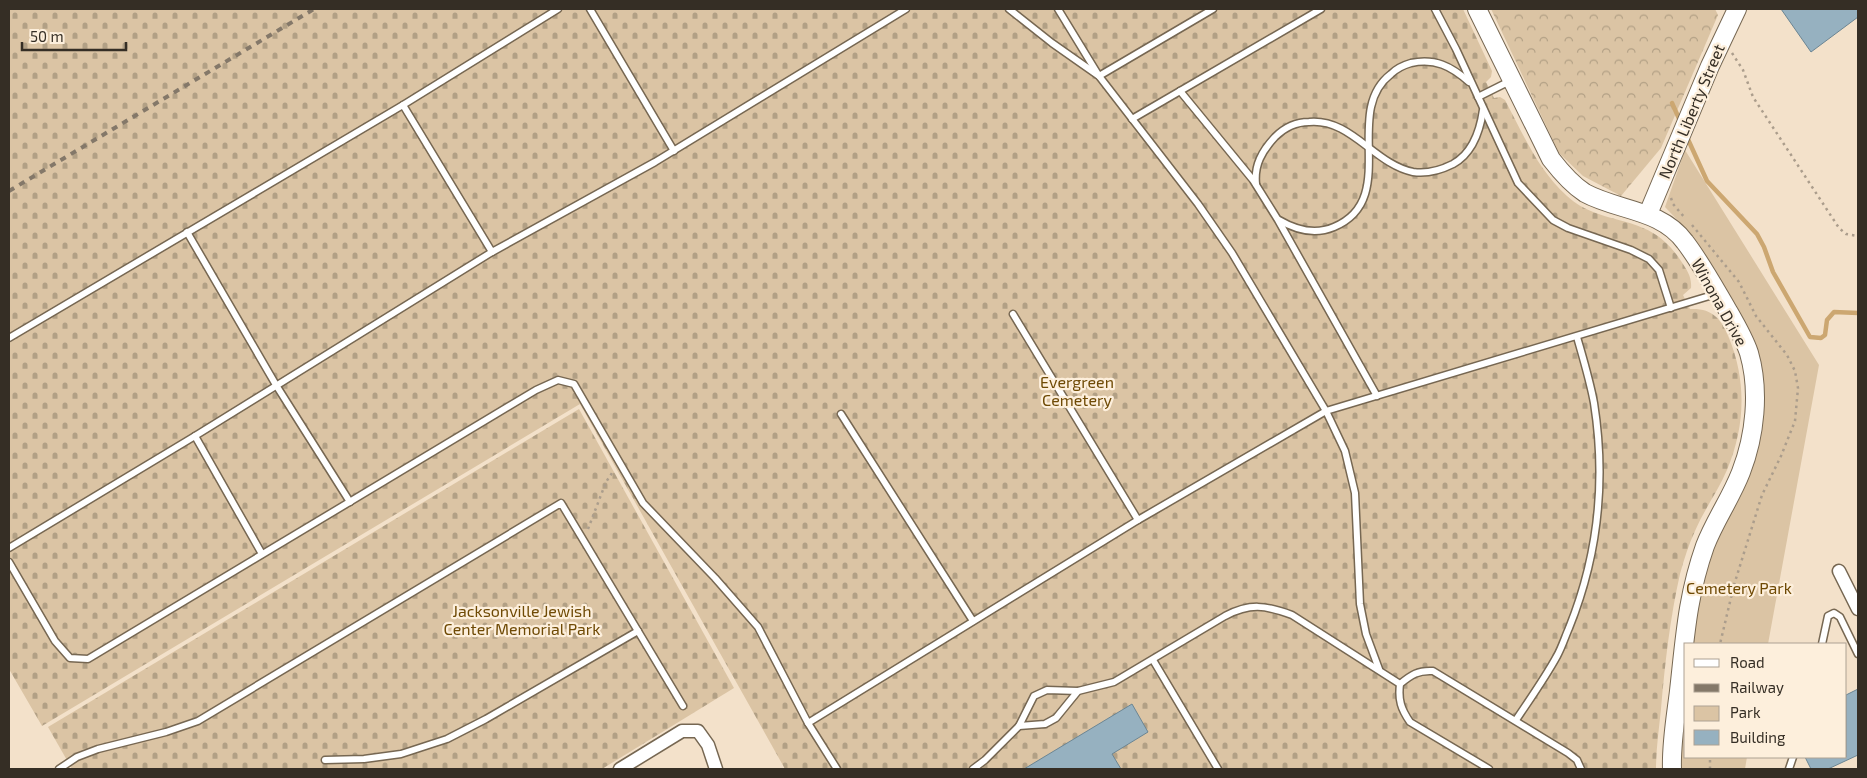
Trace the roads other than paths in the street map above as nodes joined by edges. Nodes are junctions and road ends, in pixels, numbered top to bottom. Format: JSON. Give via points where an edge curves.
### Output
{"nodes":[{"id":1,"x":558,"y":9,"type":"edge"},
{"id":2,"x":590,"y":9,"type":"edge"},
{"id":3,"x":906,"y":9,"type":"edge"},
{"id":4,"x":1009,"y":9,"type":"edge"},
{"id":5,"x":1058,"y":9,"type":"edge"},
{"id":6,"x":1213,"y":9,"type":"edge"},
{"id":7,"x":1321,"y":9,"type":"edge"},
{"id":8,"x":1435,"y":9,"type":"edge"},
{"id":9,"x":1478,"y":9,"type":"edge"},
{"id":10,"x":1737,"y":9,"type":"edge"},
{"id":11,"x":1099,"y":76,"type":"junction"},
{"id":12,"x":1512,"y":80,"type":"junction"},
{"id":13,"x":1472,"y":85,"type":"junction"},
{"id":14,"x":1180,"y":91,"type":"junction"},
{"id":15,"x":1478,"y":97,"type":"junction"},
{"id":16,"x":403,"y":104,"type":"junction"},
{"id":17,"x":1483,"y":108,"type":"junction"},
{"id":18,"x":1132,"y":119,"type":"junction"},
{"id":19,"x":1369,"y":147,"type":"junction"},
{"id":20,"x":674,"y":151,"type":"junction"},
{"id":21,"x":1257,"y":186,"type":"junction"},
{"id":22,"x":1648,"y":214,"type":"junction"},
{"id":23,"x":1278,"y":220,"type":"junction"},
{"id":24,"x":187,"y":232,"type":"junction"},
{"id":25,"x":492,"y":252,"type":"junction"},
{"id":26,"x":1718,"y":294,"type":"junction"},
{"id":27,"x":1671,"y":308,"type":"junction"},
{"id":28,"x":1013,"y":314,"type":"dead end"},
{"id":29,"x":1577,"y":336,"type":"junction"},
{"id":30,"x":9,"y":338,"type":"edge"},
{"id":31,"x":276,"y":385,"type":"junction"},
{"id":32,"x":1377,"y":396,"type":"junction"},
{"id":33,"x":1326,"y":411,"type":"junction"},
{"id":34,"x":841,"y":414,"type":"dead end"},
{"id":35,"x":195,"y":436,"type":"junction"},
{"id":36,"x":350,"y":502,"type":"junction"},
{"id":37,"x":1138,"y":520,"type":"junction"},
{"id":38,"x":9,"y":548,"type":"edge"},
{"id":39,"x":262,"y":554,"type":"junction"},
{"id":40,"x":9,"y":562,"type":"edge"},
{"id":41,"x":1839,"y":571,"type":"dead end"},
{"id":42,"x":1858,"y":609,"type":"edge"},
{"id":43,"x":973,"y":621,"type":"junction"},
{"id":44,"x":638,"y":631,"type":"junction"},
{"id":45,"x":1822,"y":643,"type":"edge"},
{"id":46,"x":1858,"y":654,"type":"edge"},
{"id":47,"x":1153,"y":660,"type":"junction"},
{"id":48,"x":1379,"y":670,"type":"junction"},
{"id":49,"x":1400,"y":684,"type":"junction"},
{"id":50,"x":1078,"y":691,"type":"junction"},
{"id":51,"x":683,"y":706,"type":"dead end"},
{"id":52,"x":1516,"y":720,"type":"junction"},
{"id":53,"x":808,"y":723,"type":"junction"},
{"id":54,"x":1019,"y":726,"type":"junction"},
{"id":55,"x":325,"y":760,"type":"dead end"},
{"id":56,"x":1478,"y":767,"type":"edge"},
{"id":57,"x":59,"y":769,"type":"edge"},
{"id":58,"x":620,"y":769,"type":"edge"},
{"id":59,"x":716,"y":769,"type":"edge"},
{"id":60,"x":838,"y":769,"type":"edge"},
{"id":61,"x":973,"y":769,"type":"edge"},
{"id":62,"x":1218,"y":769,"type":"edge"},
{"id":63,"x":1489,"y":769,"type":"edge"},
{"id":64,"x":1581,"y":769,"type":"edge"},
{"id":65,"x":1672,"y":769,"type":"edge"}],
"edges":[{"from":1,"to":16,"type":"lane"},
{"from":2,"to":20,"type":"lane"},
{"from":3,"to":20,"type":"lane"},
{"from":4,"to":11,"type":"lane"},
{"from":5,"to":11,"type":"lane"},
{"from":6,"to":11,"type":"lane"},
{"from":7,"to":14,"type":"lane"},
{"from":8,"to":13,"type":"lane"},
{"from":9,"to":12,"type":"street","name":"Winona Drive"},
{"from":10,"to":22,"type":"street","name":"North Liberty Street","via":[[1680,134]]},
{"from":11,"to":18,"type":"lane"},
{"from":12,"to":15,"type":"lane"},
{"from":12,"to":22,"type":"street","name":"Winona Drive","via":[[1550,159],[1565,177],[1605,202]]},
{"from":13,"to":15,"type":"lane"},
{"from":13,"to":19,"type":"lane","via":[[1449,67],[1436,62],[1407,64],[1394,71],[1378,86],[1372,99]]},
{"from":14,"to":18,"type":"lane"},
{"from":14,"to":21,"type":"lane"},
{"from":15,"to":17,"type":"lane"},
{"from":16,"to":24,"type":"lane"},
{"from":16,"to":25,"type":"lane"},
{"from":17,"to":19,"type":"lane","via":[[1480,127],[1467,152],[1442,169],[1428,172],[1408,170]]},
{"from":17,"to":27,"type":"lane","via":[[1518,183],[1553,220],[1649,259],[1659,270]]},
{"from":18,"to":33,"type":"lane","via":[[1232,253]]},
{"from":19,"to":21,"type":"lane","via":[[1330,124],[1302,122],[1289,127],[1267,145],[1256,168]]},
{"from":19,"to":23,"type":"lane","via":[[1365,190],[1357,211],[1347,220],[1328,230],[1316,231],[1293,228]]},
{"from":20,"to":25,"type":"lane"},
{"from":21,"to":23,"type":"lane"},
{"from":22,"to":26,"type":"street","name":"Winona Drive","via":[[1669,226],[1684,240]]},
{"from":23,"to":32,"type":"lane"},
{"from":24,"to":30,"type":"lane"},
{"from":24,"to":31,"type":"lane"},
{"from":25,"to":31,"type":"lane"},
{"from":26,"to":27,"type":"lane"},
{"from":26,"to":65,"type":"street","name":"Winona Drive","via":[[1748,352],[1755,396],[1754,416],[1742,470],[1706,545],[1690,596]]},
{"from":27,"to":29,"type":"lane"},
{"from":28,"to":37,"type":"lane"},
{"from":29,"to":32,"type":"lane"},
{"from":29,"to":52,"type":"lane","via":[[1594,402],[1599,448],[1594,547],[1586,582],[1558,656]]},
{"from":31,"to":35,"type":"lane"},
{"from":31,"to":36,"type":"lane"},
{"from":32,"to":33,"type":"lane"},
{"from":33,"to":37,"type":"lane"},
{"from":33,"to":48,"type":"lane","via":[[1344,451],[1353,485],[1360,604],[1366,634]]},
{"from":34,"to":43,"type":"lane"},
{"from":35,"to":38,"type":"lane"},
{"from":35,"to":39,"type":"lane"},
{"from":36,"to":39,"type":"lane"},
{"from":36,"to":53,"type":"lane","via":[[536,390],[558,380],[574,384],[643,503],[758,627]]},
{"from":37,"to":43,"type":"lane"},
{"from":39,"to":40,"type":"lane","via":[[88,659],[70,658],[55,641]]},
{"from":41,"to":42,"type":"street"},
{"from":43,"to":53,"type":"lane"},
{"from":44,"to":51,"type":"lane"},
{"from":44,"to":55,"type":"lane","via":[[447,739],[401,754]]},
{"from":44,"to":57,"type":"lane","via":[[561,504],[198,721],[98,749]]},
{"from":45,"to":46,"type":"lane","via":[[1828,616],[1834,613],[1840,616]]},
{"from":47,"to":48,"type":"lane","via":[[1224,616],[1240,608],[1254,606],[1292,615]]},
{"from":47,"to":50,"type":"lane","via":[[1114,682]]},
{"from":47,"to":62,"type":"lane"},
{"from":48,"to":49,"type":"lane"},
{"from":49,"to":52,"type":"lane","via":[[1421,670],[1433,671]]},
{"from":49,"to":56,"type":"lane","via":[[1398,697],[1410,722]]},
{"from":50,"to":54,"type":"lane","via":[[1056,718],[1045,724]]},
{"from":50,"to":54,"type":"lane","via":[[1047,690],[1034,696]]},
{"from":52,"to":64,"type":"lane","via":[[1568,753],[1577,760]]},
{"from":53,"to":60,"type":"lane"},
{"from":54,"to":61,"type":"lane"},
{"from":56,"to":63,"type":"lane"},
{"from":58,"to":59,"type":"street","via":[[682,731],[698,731],[708,745]]}]}
